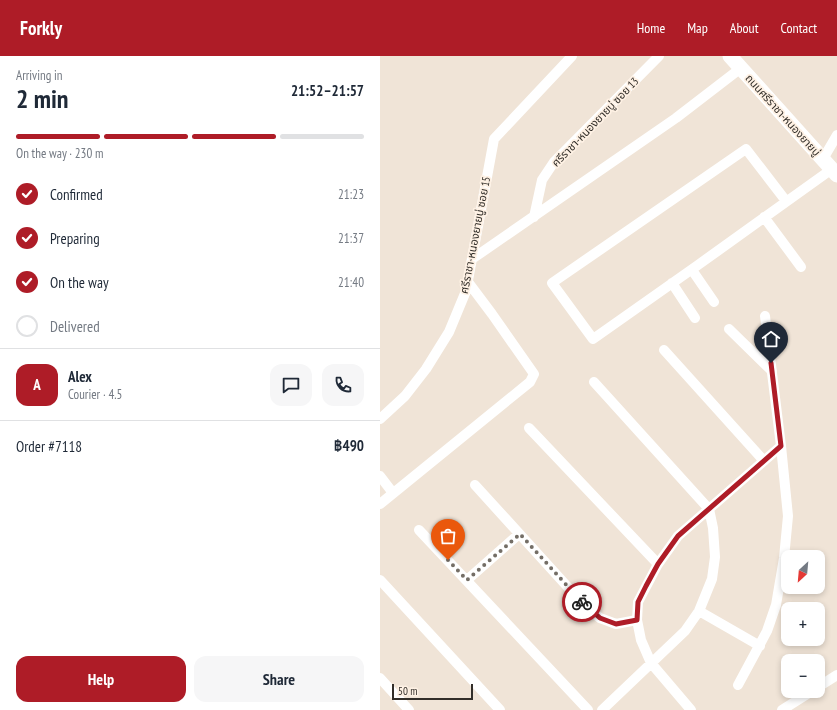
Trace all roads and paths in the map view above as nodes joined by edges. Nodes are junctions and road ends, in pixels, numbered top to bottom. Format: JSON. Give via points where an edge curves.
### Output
{"nodes":[{"id":1,"x":572,"y":56,"type":"edge"},
{"id":2,"x":659,"y":56,"type":"edge"},
{"id":3,"x":730,"y":56,"type":"edge"},
{"id":4,"x":741,"y":68,"type":"junction"},
{"id":5,"x":837,"y":135,"type":"edge"},
{"id":6,"x":830,"y":167,"type":"edge"},
{"id":7,"x":786,"y":201,"type":"junction"},
{"id":8,"x":534,"y":217,"type":"junction"},
{"id":9,"x":764,"y":217,"type":"junction"},
{"id":10,"x":472,"y":259,"type":"junction"},
{"id":11,"x":801,"y":267,"type":"dead end"},
{"id":12,"x":692,"y":270,"type":"junction"},
{"id":13,"x":468,"y":282,"type":"junction"},
{"id":14,"x":672,"y":283,"type":"junction"},
{"id":15,"x":714,"y":302,"type":"dead end"},
{"id":16,"x":765,"y":316,"type":"dead end"},
{"id":17,"x":695,"y":318,"type":"dead end"},
{"id":18,"x":729,"y":329,"type":"dead end"},
{"id":19,"x":664,"y":350,"type":"dead end"},
{"id":20,"x":772,"y":372,"type":"junction"},
{"id":21,"x":594,"y":382,"type":"dead end"},
{"id":22,"x":380,"y":419,"type":"edge"},
{"id":23,"x":529,"y":428,"type":"dead end"},
{"id":24,"x":781,"y":446,"type":"junction"},
{"id":25,"x":764,"y":461,"type":"junction"},
{"id":26,"x":380,"y":476,"type":"edge"},
{"id":27,"x":475,"y":485,"type":"dead end"},
{"id":28,"x":394,"y":493,"type":"junction"},
{"id":29,"x":380,"y":504,"type":"edge"},
{"id":30,"x":709,"y":509,"type":"junction"},
{"id":31,"x":419,"y":530,"type":"dead end"},
{"id":32,"x":520,"y":534,"type":"junction"},
{"id":33,"x":658,"y":564,"type":"junction"},
{"id":34,"x":380,"y":580,"type":"edge"},
{"id":35,"x":467,"y":580,"type":"junction"},
{"id":36,"x":699,"y":611,"type":"junction"},
{"id":37,"x":637,"y":620,"type":"junction"},
{"id":38,"x":760,"y":646,"type":"junction"},
{"id":39,"x":651,"y":663,"type":"junction"},
{"id":40,"x":837,"y":675,"type":"edge"},
{"id":41,"x":380,"y":678,"type":"edge"},
{"id":42,"x":825,"y":683,"type":"edge"},
{"id":43,"x":738,"y":684,"type":"dead end"},
{"id":44,"x":801,"y":698,"type":"edge"},
{"id":45,"x":409,"y":710,"type":"edge"},
{"id":46,"x":500,"y":710,"type":"edge"},
{"id":47,"x":588,"y":710,"type":"edge"},
{"id":48,"x":602,"y":710,"type":"edge"},
{"id":49,"x":691,"y":710,"type":"edge"},
{"id":50,"x":782,"y":710,"type":"edge"}],
"edges":[{"from":1,"to":10,"type":"street","name":"ศรีราชา-หนองยายบู่ ซอย 15","via":[[494,139]]},
{"from":2,"to":8,"type":"street","name":"ศรีราชา-หนองยายบู่ ซอย 13","via":[[554,162],[542,180]]},
{"from":3,"to":4,"type":"main road","name":"ถนนศรีราชา-หนองยายบู่"},
{"from":4,"to":6,"type":"main road","name":"ถนนศรีราชา-หนองยายบู่"},
{"from":4,"to":8,"type":"street","via":[[676,118]]},
{"from":5,"to":6,"type":"street"},
{"from":6,"to":7,"type":"street"},
{"from":7,"to":9,"type":"street"},
{"from":7,"to":14,"type":"street","via":[[746,149],[552,283],[593,339]]},
{"from":8,"to":10,"type":"street"},
{"from":9,"to":11,"type":"street"},
{"from":9,"to":12,"type":"street"},
{"from":10,"to":13,"type":"street","name":"ศรีราชา-หนองยายบู่ ซอย 15"},
{"from":12,"to":14,"type":"street"},
{"from":12,"to":15,"type":"street"},
{"from":13,"to":22,"type":"street","name":"ศรีราชา-หนองยายบู่ ซอย 15","via":[[449,332],[426,369],[404,396]]},
{"from":13,"to":28,"type":"street","via":[[534,374],[530,382]]},
{"from":14,"to":17,"type":"street"},
{"from":16,"to":20,"type":"street"},
{"from":18,"to":20,"type":"street"},
{"from":19,"to":25,"type":"street"},
{"from":20,"to":24,"type":"street"},
{"from":21,"to":30,"type":"street"},
{"from":23,"to":33,"type":"street"},
{"from":24,"to":25,"type":"street"},
{"from":24,"to":38,"type":"street","via":[[788,516],[784,558],[776,605]]},
{"from":25,"to":30,"type":"street"},
{"from":26,"to":28,"type":"street"},
{"from":27,"to":32,"type":"street"},
{"from":28,"to":29,"type":"street"},
{"from":30,"to":33,"type":"street","via":[[678,536]]},
{"from":30,"to":36,"type":"street","via":[[715,557],[712,578]]},
{"from":31,"to":35,"type":"street"},
{"from":32,"to":35,"type":"street"},
{"from":32,"to":37,"type":"street","via":[[585,606],[600,618],[616,624]]},
{"from":33,"to":37,"type":"street","via":[[638,602]]},
{"from":34,"to":46,"type":"street"},
{"from":35,"to":47,"type":"street"},
{"from":36,"to":38,"type":"street"},
{"from":36,"to":39,"type":"street","via":[[685,631]]},
{"from":37,"to":39,"type":"street","via":[[641,640]]},
{"from":38,"to":43,"type":"street"},
{"from":39,"to":48,"type":"street"},
{"from":39,"to":49,"type":"street"},
{"from":40,"to":42,"type":"street"},
{"from":41,"to":45,"type":"street"},
{"from":44,"to":50,"type":"street"}]}
